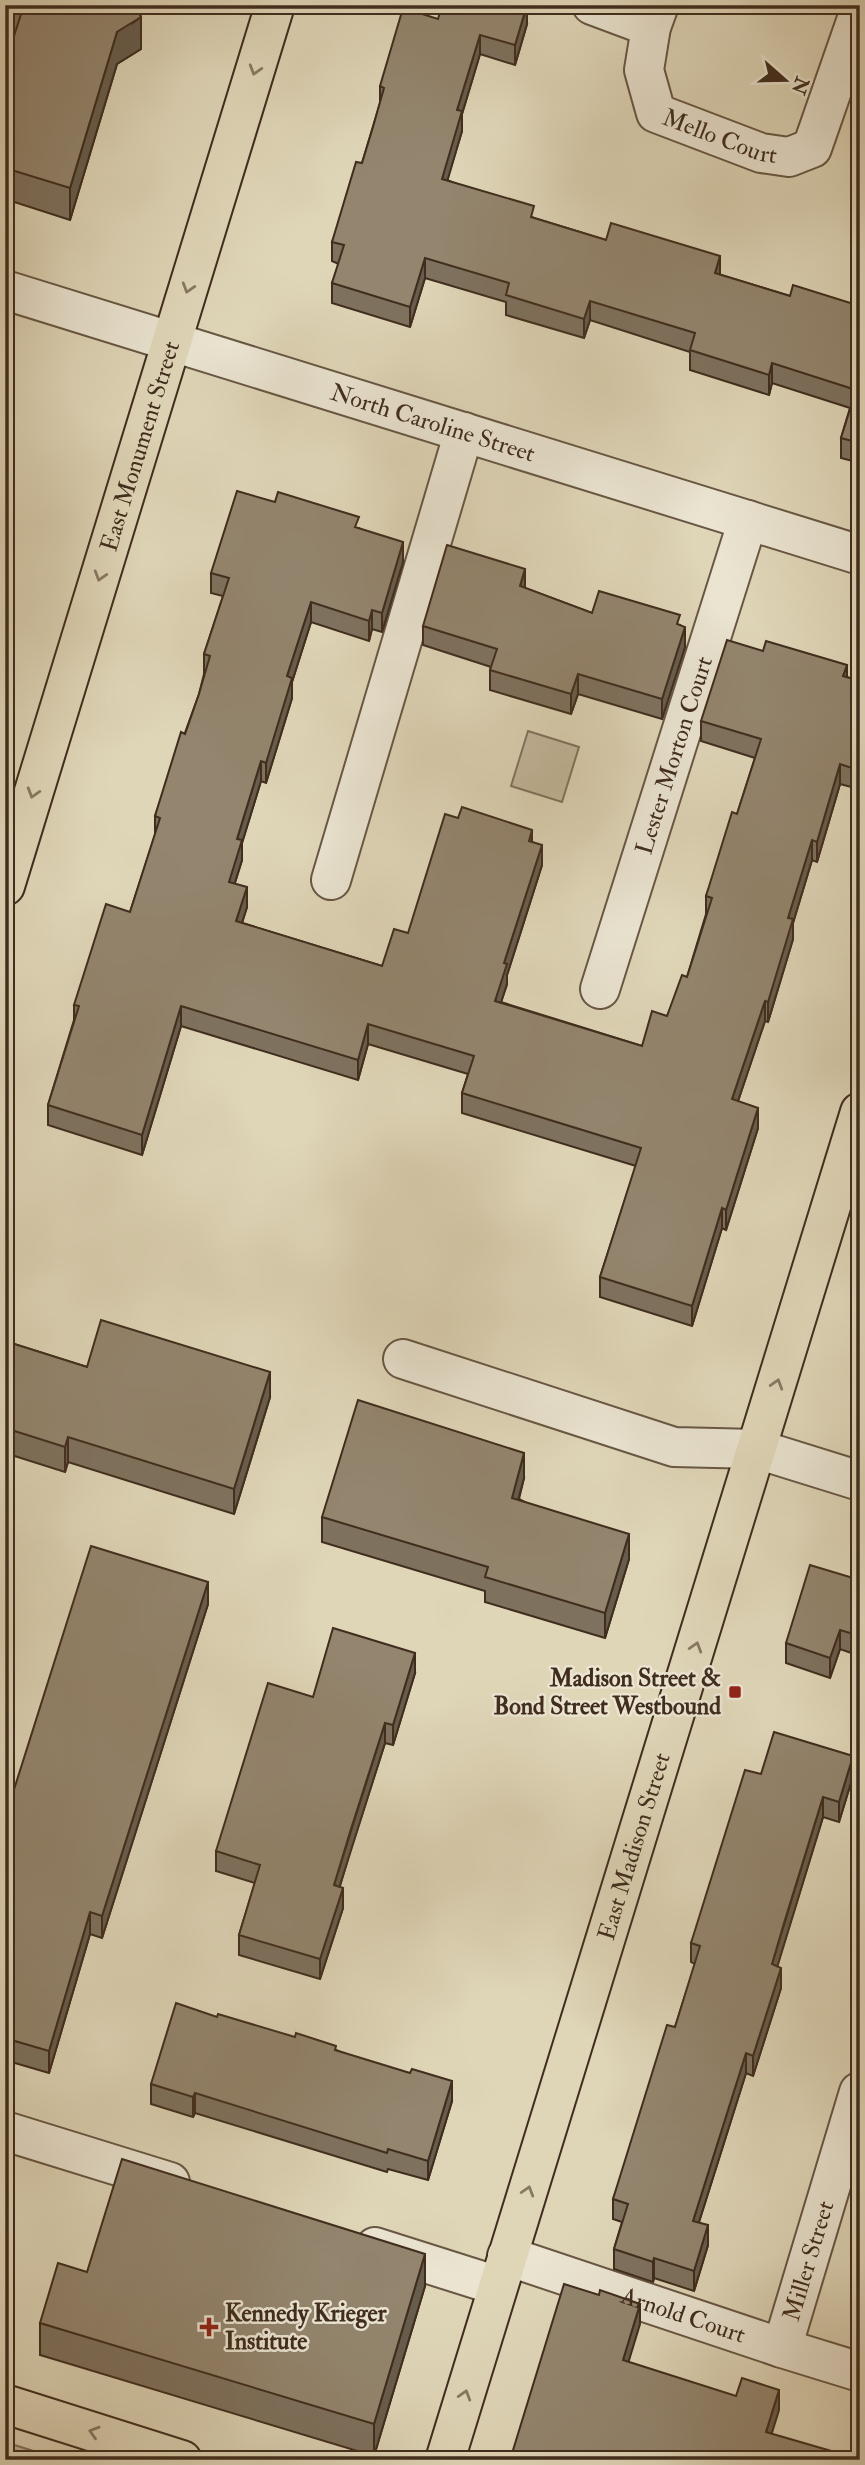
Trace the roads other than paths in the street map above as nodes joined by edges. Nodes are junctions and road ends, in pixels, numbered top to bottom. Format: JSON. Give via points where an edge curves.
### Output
{"nodes":[{"id":1,"x":275,"y":5,"type":"edge"},
{"id":2,"x":592,"y":5,"type":"edge"},
{"id":3,"x":860,"y":10,"type":"edge"},
{"id":4,"x":655,"y":16,"type":"edge"},
{"id":5,"x":5,"y":290,"type":"edge"},
{"id":6,"x":171,"y":342,"type":"junction"},
{"id":7,"x":464,"y":432,"type":"junction"},
{"id":8,"x":748,"y":520,"type":"junction"},
{"id":9,"x":860,"y":555,"type":"edge"},
{"id":10,"x":331,"y":880,"type":"dead end"},
{"id":11,"x":5,"y":886,"type":"edge"},
{"id":12,"x":600,"y":989,"type":"dead end"},
{"id":13,"x":860,"y":1112,"type":"edge"},
{"id":14,"x":403,"y":1359,"type":"dead end"},
{"id":15,"x":757,"y":1449,"type":"junction"},
{"id":16,"x":860,"y":1481,"type":"edge"},
{"id":17,"x":859,"y":2092,"type":"edge"},
{"id":18,"x":5,"y":2131,"type":"edge"},
{"id":19,"x":209,"y":2194,"type":"edge"},
{"id":20,"x":338,"y":2235,"type":"edge"},
{"id":21,"x":503,"y":2271,"type":"junction"},
{"id":22,"x":782,"y":2348,"type":"junction"},
{"id":23,"x":860,"y":2372,"type":"edge"},
{"id":24,"x":5,"y":2404,"type":"edge"},
{"id":25,"x":182,"y":2460,"type":"edge"},
{"id":26,"x":445,"y":2460,"type":"edge"}],
"edges":[{"from":1,"to":6,"type":"main road","name":"East Monument Street","one_way":true},
{"from":2,"to":4,"type":"street","name":"Mello Court"},
{"from":3,"to":4,"type":"street","name":"Mello Court","via":[[812,148],[789,157],[761,153],[656,113],[644,70]]},
{"from":5,"to":6,"type":"street","name":"North Caroline Street"},
{"from":6,"to":7,"type":"street","name":"North Caroline Street"},
{"from":6,"to":11,"type":"main road","name":"East Monument Street","one_way":true},
{"from":7,"to":8,"type":"street","name":"North Caroline Street"},
{"from":7,"to":10,"type":"street"},
{"from":8,"to":9,"type":"street","name":"North Caroline Street"},
{"from":8,"to":12,"type":"street","name":"Lester Morton Court"},
{"from":15,"to":13,"type":"main road","name":"East Madison Street","one_way":true},
{"from":14,"to":15,"type":"street","via":[[674,1447]]},
{"from":15,"to":16,"type":"street"},
{"from":21,"to":15,"type":"main road","name":"East Madison Street","one_way":true},
{"from":17,"to":22,"type":"street","name":"Miller Street"},
{"from":18,"to":19,"type":"street"},
{"from":20,"to":21,"type":"street","name":"Arnold Court"},
{"from":21,"to":22,"type":"street","name":"Arnold Court"},
{"from":26,"to":21,"type":"main road","name":"East Madison Street","one_way":true},
{"from":22,"to":23,"type":"street","name":"Arnold Court"},
{"from":25,"to":24,"type":"main road","one_way":true}]}
